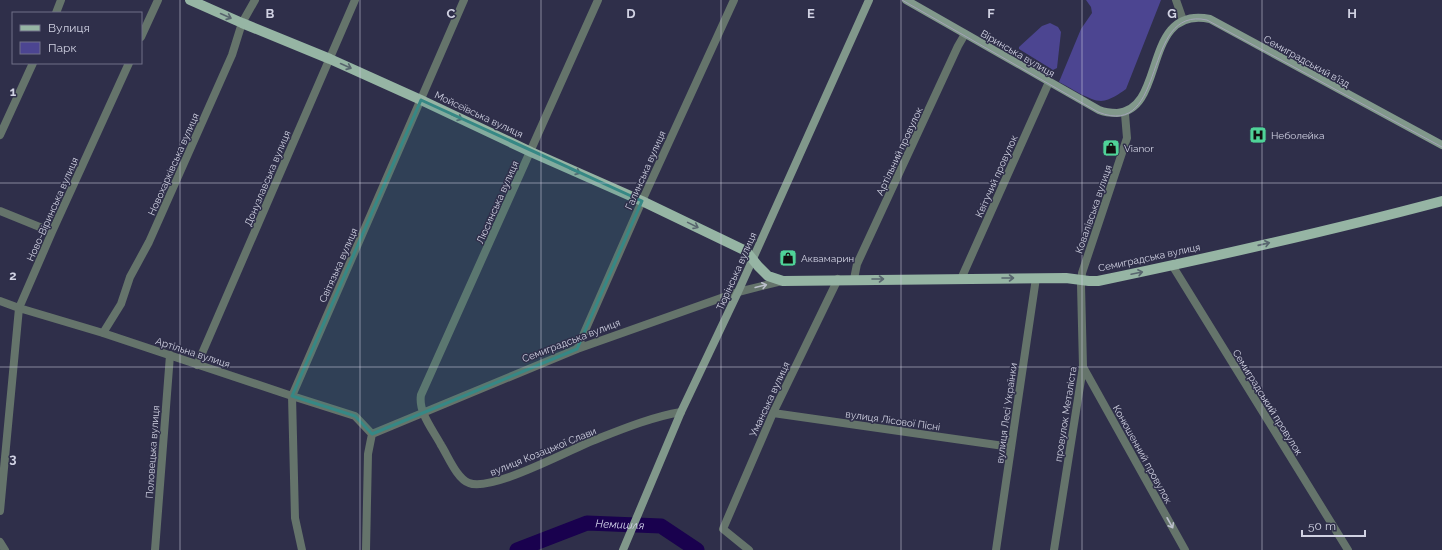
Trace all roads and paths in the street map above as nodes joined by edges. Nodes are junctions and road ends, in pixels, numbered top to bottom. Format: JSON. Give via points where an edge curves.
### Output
{"nodes":[{"id":1,"x":61,"y":0,"type":"edge"},
{"id":2,"x":158,"y":0,"type":"edge"},
{"id":3,"x":190,"y":0,"type":"edge"},
{"id":4,"x":255,"y":0,"type":"edge"},
{"id":5,"x":355,"y":0,"type":"edge"},
{"id":6,"x":464,"y":0,"type":"edge"},
{"id":7,"x":598,"y":0,"type":"edge"},
{"id":8,"x":734,"y":0,"type":"edge"},
{"id":9,"x":869,"y":0,"type":"edge"},
{"id":10,"x":906,"y":0,"type":"edge"},
{"id":11,"x":1176,"y":0,"type":"edge"},
{"id":12,"x":56,"y":12,"type":"edge"},
{"id":13,"x":1183,"y":20,"type":"junction"},
{"id":14,"x":242,"y":23,"type":"junction"},
{"id":15,"x":965,"y":34,"type":"junction"},
{"id":16,"x":142,"y":35,"type":"edge"},
{"id":17,"x":330,"y":59,"type":"junction"},
{"id":18,"x":33,"y":64,"type":"edge"},
{"id":19,"x":129,"y":64,"type":"edge"},
{"id":20,"x":1049,"y":82,"type":"junction"},
{"id":21,"x":422,"y":100,"type":"junction"},
{"id":22,"x":1124,"y":112,"type":"junction"},
{"id":23,"x":0,"y":135,"type":"edge"},
{"id":24,"x":1442,"y":145,"type":"edge"},
{"id":25,"x":531,"y":152,"type":"junction"},
{"id":26,"x":1442,"y":200,"type":"edge"},
{"id":27,"x":642,"y":201,"type":"junction"},
{"id":28,"x":0,"y":211,"type":"edge"},
{"id":29,"x":52,"y":232,"type":"junction"},
{"id":30,"x":752,"y":259,"type":"junction"},
{"id":31,"x":1172,"y":265,"type":"junction"},
{"id":32,"x":1036,"y":278,"type":"junction"},
{"id":33,"x":838,"y":279,"type":"junction"},
{"id":34,"x":854,"y":279,"type":"junction"},
{"id":35,"x":961,"y":279,"type":"junction"},
{"id":36,"x":1082,"y":280,"type":"junction"},
{"id":37,"x":783,"y":281,"type":"junction"},
{"id":38,"x":738,"y":292,"type":"junction"},
{"id":39,"x":0,"y":301,"type":"edge"},
{"id":40,"x":19,"y":308,"type":"junction"},
{"id":41,"x":103,"y":333,"type":"junction"},
{"id":42,"x":577,"y":349,"type":"junction"},
{"id":43,"x":170,"y":355,"type":"junction"},
{"id":44,"x":197,"y":365,"type":"junction"},
{"id":45,"x":1083,"y":367,"type":"junction"},
{"id":46,"x":292,"y":396,"type":"junction"},
{"id":47,"x":681,"y":412,"type":"junction"},
{"id":48,"x":424,"y":413,"type":"junction"},
{"id":49,"x":773,"y":413,"type":"junction"},
{"id":50,"x":372,"y":434,"type":"junction"},
{"id":51,"x":1011,"y":447,"type":"junction"},
{"id":52,"x":0,"y":511,"type":"edge"},
{"id":53,"x":0,"y":542,"type":"edge"},
{"id":54,"x":624,"y":548,"type":"edge"},
{"id":55,"x":5,"y":550,"type":"edge"},
{"id":56,"x":155,"y":550,"type":"edge"},
{"id":57,"x":302,"y":550,"type":"edge"},
{"id":58,"x":366,"y":550,"type":"edge"},
{"id":59,"x":749,"y":550,"type":"edge"},
{"id":60,"x":996,"y":550,"type":"edge"},
{"id":61,"x":1054,"y":550,"type":"edge"},
{"id":62,"x":1185,"y":550,"type":"edge"},
{"id":63,"x":1348,"y":550,"type":"edge"}],
"edges":[{"from":1,"to":12,"type":"street"},
{"from":2,"to":16,"type":"street"},
{"from":3,"to":14,"type":"main road","name":"Мойсеївська вулиця","one_way":true},
{"from":4,"to":14,"type":"street","name":"Новохарківська вулиця"},
{"from":5,"to":17,"type":"street","name":"Донузлавська вулиця"},
{"from":6,"to":21,"type":"street","name":"Світязька вулиця"},
{"from":7,"to":25,"type":"street","name":"Люсинська вулиця"},
{"from":8,"to":27,"type":"street","name":"Галинська вулиця"},
{"from":9,"to":30,"type":"main road","name":"Тюрінська вулиця"},
{"from":10,"to":15,"type":"main road","name":"Віринська вулиця"},
{"from":11,"to":13,"type":"street"},
{"from":13,"to":22,"type":"main road","via":[[1165,38],[1141,98]]},
{"from":13,"to":24,"type":"main road","name":"Семиградський в’їзд","via":[[1210,19]]},
{"from":14,"to":17,"type":"main road","name":"Мойсеївська вулиця"},
{"from":14,"to":41,"type":"street","name":"Новохарківська вулиця","via":[[232,55],[149,242],[130,277],[121,304]]},
{"from":15,"to":20,"type":"main road","name":"Віринська вулиця"},
{"from":15,"to":34,"type":"street","name":"Артільний провулок","via":[[857,264]]},
{"from":17,"to":21,"type":"main road","name":"Мойсеївська вулиця","one_way":true},
{"from":17,"to":44,"type":"street","name":"Донузлавська вулиця"},
{"from":18,"to":23,"type":"street"},
{"from":19,"to":29,"type":"street","name":"Ново-Віринська вулиця"},
{"from":20,"to":22,"type":"main road","name":"Віринська вулиця","via":[[1102,111]]},
{"from":20,"to":35,"type":"street","name":"Квітучий провулок"},
{"from":21,"to":25,"type":"main road","name":"Мойсеївська вулиця","one_way":true},
{"from":21,"to":46,"type":"street","name":"Світязька вулиця"},
{"from":22,"to":36,"type":"street","name":"Ковалівська вулиця","via":[[1127,138],[1083,268]]},
{"from":25,"to":27,"type":"main road","name":"Мойсеївська вулиця","one_way":true},
{"from":25,"to":48,"type":"street","name":"Люсинська вулиця","via":[[421,395]]},
{"from":31,"to":26,"type":"main road","name":"Семиградська вулиця","one_way":true,"via":[[1373,219]]},
{"from":27,"to":30,"type":"main road","name":"Мойсеївська вулиця","one_way":true,"via":[[746,251]]},
{"from":27,"to":42,"type":"street","name":"Галинська вулиця"},
{"from":28,"to":29,"type":"street"},
{"from":29,"to":40,"type":"street","name":"Ново-Віринська вулиця"},
{"from":30,"to":37,"type":"main road","name":"Семиградська вулиця","via":[[768,276]]},
{"from":30,"to":38,"type":"main road","name":"Тюрінська вулиця"},
{"from":36,"to":31,"type":"main road","name":"Семиградська вулиця","one_way":true,"via":[[1098,280]]},
{"from":31,"to":63,"type":"street","name":"Семиградський провулок"},
{"from":35,"to":32,"type":"main road","name":"Семиградська вулиця","one_way":true},
{"from":32,"to":36,"type":"main road","name":"Семиградська вулиця"},
{"from":32,"to":51,"type":"street","name":"вулиця Лесі Українки"},
{"from":33,"to":34,"type":"main road","name":"Семиградська вулиця"},
{"from":33,"to":37,"type":"main road","name":"Семиградська вулиця"},
{"from":33,"to":49,"type":"street","name":"Уманська вулиця"},
{"from":34,"to":35,"type":"main road","name":"Семиградська вулиця","one_way":true},
{"from":36,"to":45,"type":"street","name":"провулок Металіста"},
{"from":38,"to":37,"type":"street","name":"Семиградська вулиця","one_way":true},
{"from":38,"to":42,"type":"street","name":"Семиградська вулиця"},
{"from":38,"to":47,"type":"main road","name":"Тюрінська вулиця"},
{"from":39,"to":40,"type":"street","name":"Артільна вулиця"},
{"from":40,"to":41,"type":"street","name":"Артільна вулиця"},
{"from":40,"to":52,"type":"street","name":"Ново-Віринська вулиця"},
{"from":41,"to":43,"type":"street","name":"Артільна вулиця"},
{"from":42,"to":48,"type":"street","name":"Семиградська вулиця"},
{"from":43,"to":44,"type":"street","name":"Артільна вулиця"},
{"from":43,"to":56,"type":"street","name":"Половецька вулиця"},
{"from":44,"to":46,"type":"street","name":"Артільна вулиця"},
{"from":45,"to":61,"type":"street","name":"провулок Металіста"},
{"from":45,"to":62,"type":"street","name":"Конюшенний провулок","one_way":true},
{"from":46,"to":50,"type":"street","name":"Артільна вулиця","via":[[355,416]]},
{"from":46,"to":57,"type":"street","name":"Світязька вулиця","via":[[295,518]]},
{"from":47,"to":48,"type":"street","name":"вулиця Козацької Слави","via":[[664,414],[591,441],[510,476],[479,485],[468,483],[458,475]]},
{"from":47,"to":54,"type":"main road","name":"Тюрінська вулиця"},
{"from":48,"to":50,"type":"street","name":"Семиградська вулиця"},
{"from":49,"to":51,"type":"street","name":"вулиця Лісової Пісні"},
{"from":49,"to":59,"type":"street","name":"Уманська вулиця","via":[[722,529]]},
{"from":50,"to":58,"type":"street","via":[[368,454]]},
{"from":51,"to":60,"type":"street","name":"вулиця Лесі Українки"},
{"from":53,"to":55,"type":"street"}]}
